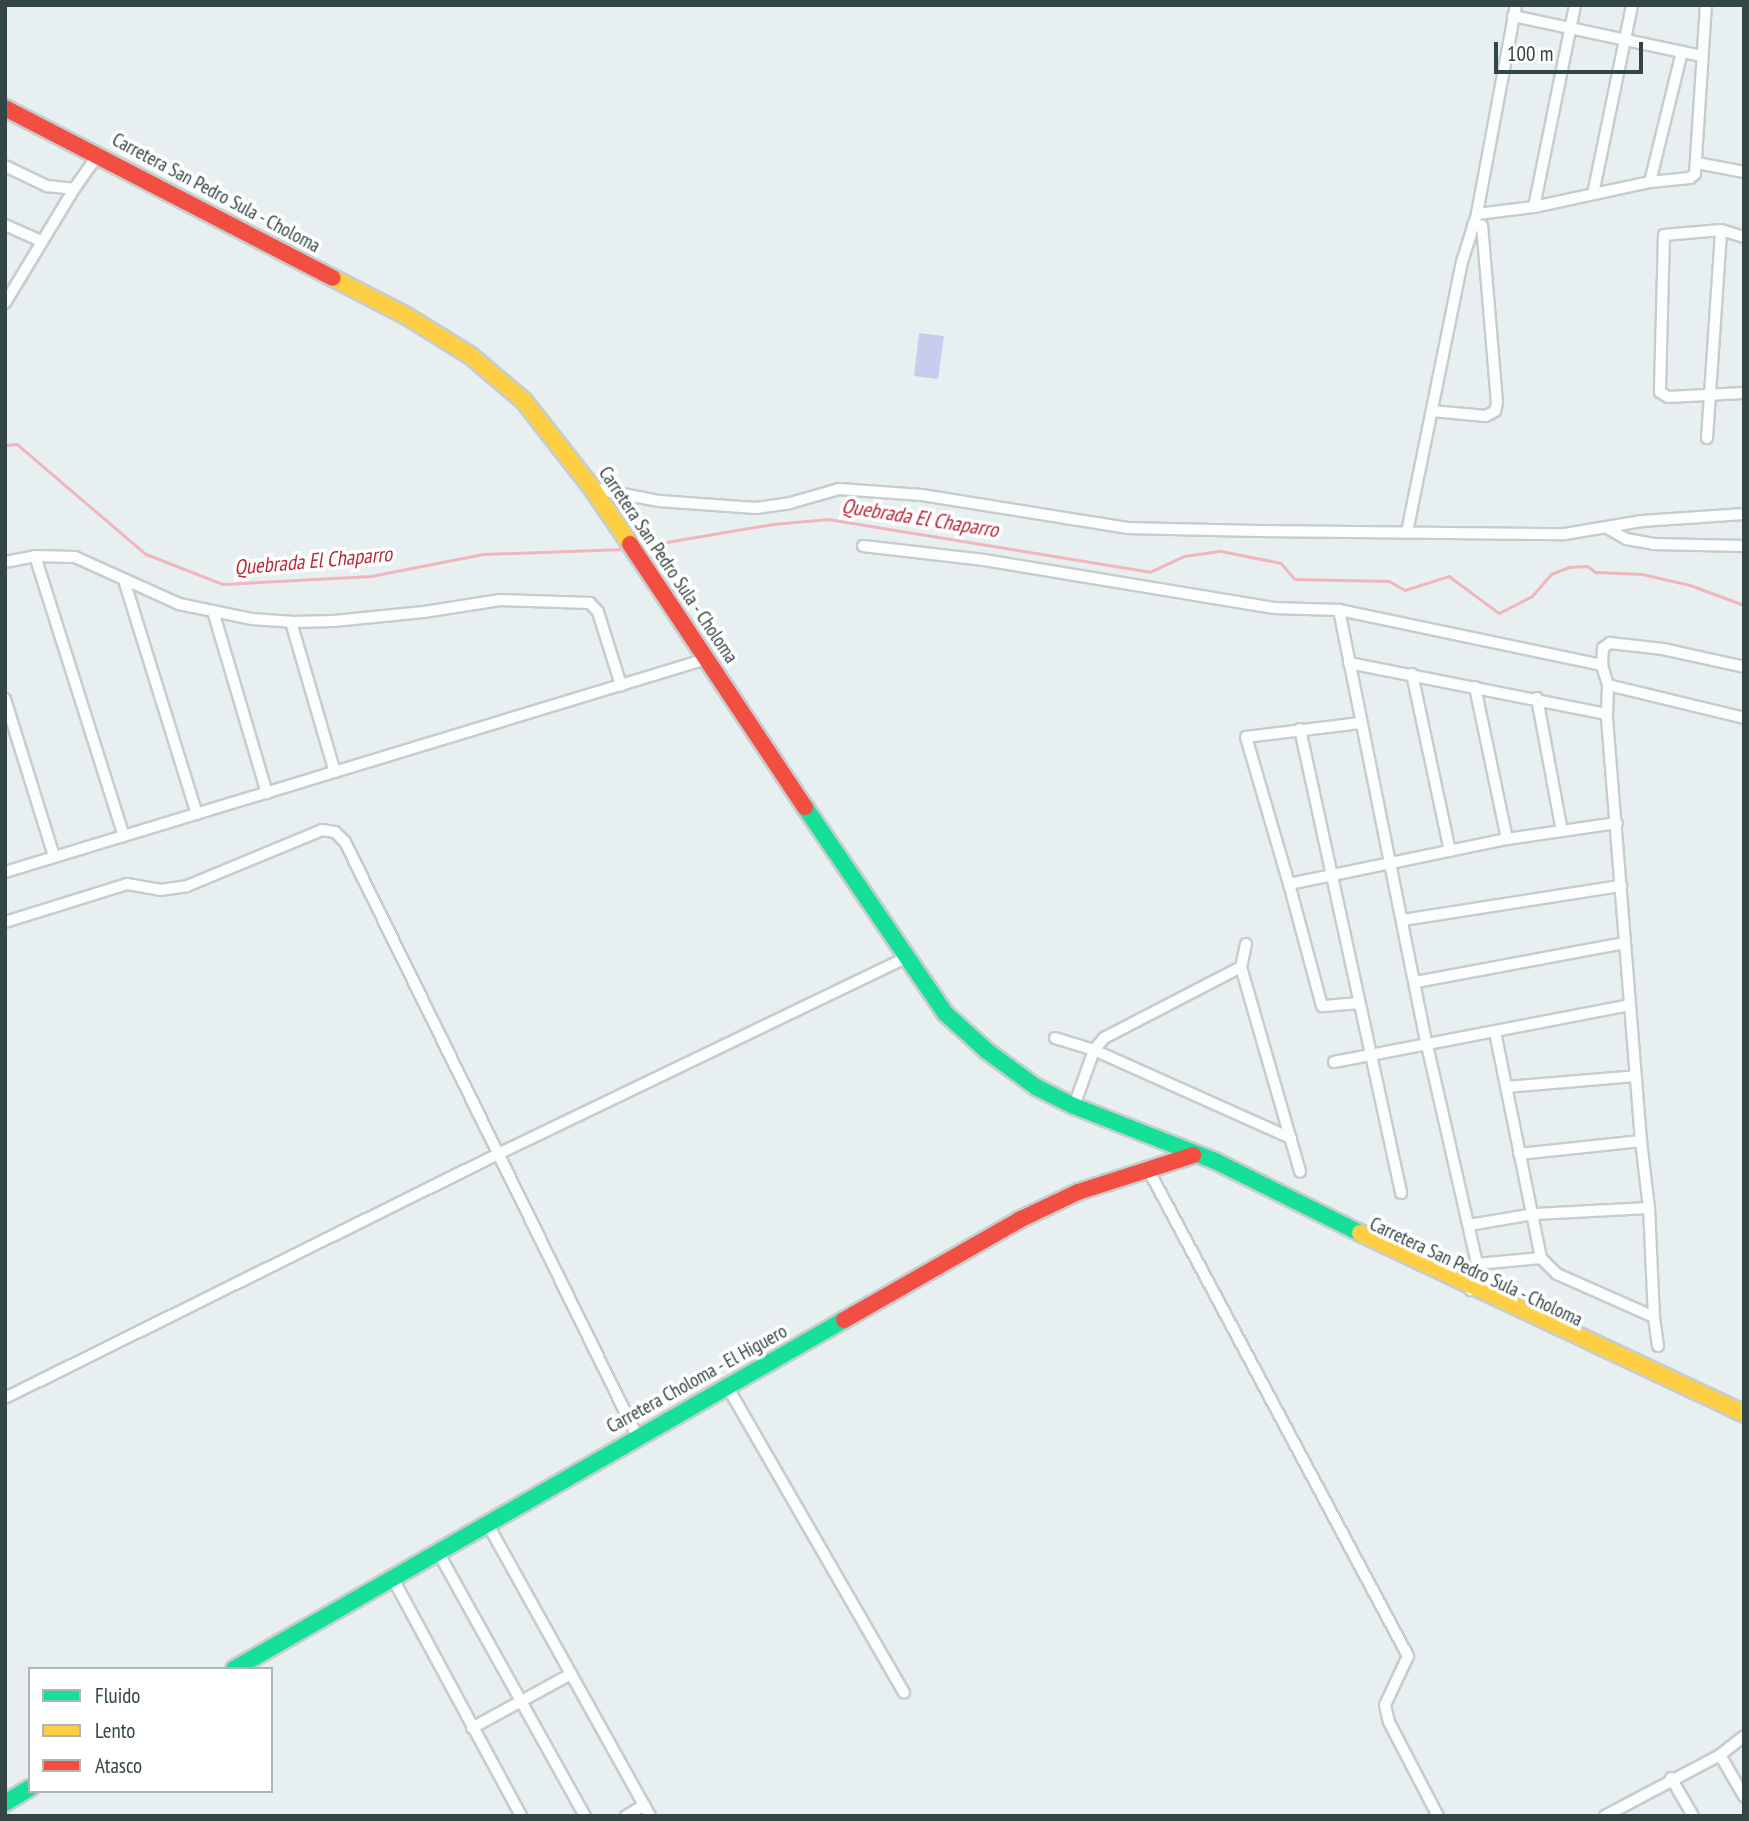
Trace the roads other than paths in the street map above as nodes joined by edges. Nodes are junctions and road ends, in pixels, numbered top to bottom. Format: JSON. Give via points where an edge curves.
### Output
{"nodes":[{"id":1,"x":1575,"y":5,"type":"edge"},
{"id":2,"x":1632,"y":5,"type":"edge"},
{"id":3,"x":1706,"y":5,"type":"edge"},
{"id":4,"x":1515,"y":10,"type":"edge"},
{"id":5,"x":1570,"y":30,"type":"junction"},
{"id":6,"x":1625,"y":41,"type":"junction"},
{"id":7,"x":1682,"y":52,"type":"junction"},
{"id":8,"x":1702,"y":56,"type":"junction"},
{"id":9,"x":5,"y":108,"type":"edge"},
{"id":10,"x":98,"y":155,"type":"junction"},
{"id":11,"x":1697,"y":163,"type":"junction"},
{"id":12,"x":5,"y":166,"type":"edge"},
{"id":13,"x":1744,"y":172,"type":"edge"},
{"id":14,"x":1650,"y":182,"type":"junction"},
{"id":15,"x":74,"y":189,"type":"junction"},
{"id":16,"x":1593,"y":194,"type":"junction"},
{"id":17,"x":1534,"y":206,"type":"junction"},
{"id":18,"x":1475,"y":219,"type":"junction"},
{"id":19,"x":5,"y":225,"type":"edge"},
{"id":20,"x":1721,"y":230,"type":"junction"},
{"id":21,"x":1744,"y":237,"type":"edge"},
{"id":22,"x":41,"y":241,"type":"junction"},
{"id":23,"x":7,"y":297,"type":"edge"},
{"id":24,"x":1744,"y":393,"type":"edge"},
{"id":25,"x":1708,"y":394,"type":"junction"},
{"id":26,"x":1432,"y":411,"type":"junction"},
{"id":27,"x":1707,"y":438,"type":"dead end"},
{"id":28,"x":592,"y":488,"type":"junction"},
{"id":29,"x":1744,"y":514,"type":"edge"},
{"id":30,"x":1609,"y":529,"type":"junction"},
{"id":31,"x":1407,"y":532,"type":"junction"},
{"id":32,"x":863,"y":545,"type":"dead end"},
{"id":33,"x":1744,"y":546,"type":"edge"},
{"id":34,"x":35,"y":556,"type":"junction"},
{"id":35,"x":5,"y":562,"type":"edge"},
{"id":36,"x":124,"y":580,"type":"junction"},
{"id":37,"x":1339,"y":610,"type":"junction"},
{"id":38,"x":213,"y":611,"type":"junction"},
{"id":39,"x":291,"y":622,"type":"junction"},
{"id":40,"x":706,"y":659,"type":"junction"},
{"id":41,"x":1349,"y":663,"type":"junction"},
{"id":42,"x":1602,"y":665,"type":"junction"},
{"id":43,"x":1744,"y":667,"type":"edge"},
{"id":44,"x":1412,"y":674,"type":"junction"},
{"id":45,"x":621,"y":685,"type":"junction"},
{"id":46,"x":1608,"y":685,"type":"junction"},
{"id":47,"x":1475,"y":687,"type":"junction"},
{"id":48,"x":1537,"y":698,"type":"junction"},
{"id":49,"x":5,"y":699,"type":"edge"},
{"id":50,"x":1607,"y":714,"type":"junction"},
{"id":51,"x":1744,"y":718,"type":"edge"},
{"id":52,"x":1360,"y":723,"type":"junction"},
{"id":53,"x":1300,"y":729,"type":"junction"},
{"id":54,"x":335,"y":772,"type":"junction"},
{"id":55,"x":267,"y":793,"type":"junction"},
{"id":56,"x":197,"y":814,"type":"junction"},
{"id":57,"x":1616,"y":823,"type":"junction"},
{"id":58,"x":1563,"y":831,"type":"junction"},
{"id":59,"x":124,"y":836,"type":"junction"},
{"id":60,"x":1507,"y":839,"type":"junction"},
{"id":61,"x":1450,"y":851,"type":"junction"},
{"id":62,"x":54,"y":856,"type":"junction"},
{"id":63,"x":1391,"y":864,"type":"junction"},
{"id":64,"x":5,"y":872,"type":"edge"},
{"id":65,"x":1333,"y":874,"type":"junction"},
{"id":66,"x":1289,"y":884,"type":"junction"},
{"id":67,"x":1621,"y":886,"type":"junction"},
{"id":68,"x":1403,"y":920,"type":"junction"},
{"id":69,"x":5,"y":922,"type":"edge"},
{"id":70,"x":1624,"y":943,"type":"junction"},
{"id":71,"x":1245,"y":944,"type":"dead end"},
{"id":72,"x":906,"y":958,"type":"junction"},
{"id":73,"x":1241,"y":967,"type":"junction"},
{"id":74,"x":1416,"y":982,"type":"junction"},
{"id":75,"x":1359,"y":1003,"type":"junction"},
{"id":76,"x":1630,"y":1005,"type":"junction"},
{"id":77,"x":1495,"y":1032,"type":"junction"},
{"id":78,"x":1055,"y":1038,"type":"dead end"},
{"id":79,"x":1427,"y":1045,"type":"junction"},
{"id":80,"x":1094,"y":1051,"type":"junction"},
{"id":81,"x":1370,"y":1055,"type":"junction"},
{"id":82,"x":1334,"y":1062,"type":"dead end"},
{"id":83,"x":1636,"y":1076,"type":"junction"},
{"id":84,"x":1506,"y":1087,"type":"junction"},
{"id":85,"x":1074,"y":1106,"type":"junction"},
{"id":86,"x":1290,"y":1138,"type":"junction"},
{"id":87,"x":1641,"y":1141,"type":"junction"},
{"id":88,"x":499,"y":1154,"type":"junction"},
{"id":89,"x":1519,"y":1154,"type":"junction"},
{"id":90,"x":1193,"y":1155,"type":"junction"},
{"id":91,"x":1149,"y":1171,"type":"junction"},
{"id":92,"x":1300,"y":1172,"type":"dead end"},
{"id":93,"x":1401,"y":1193,"type":"dead end"},
{"id":94,"x":1649,"y":1208,"type":"junction"},
{"id":95,"x":1535,"y":1214,"type":"junction"},
{"id":96,"x":1469,"y":1225,"type":"junction"},
{"id":97,"x":1541,"y":1258,"type":"junction"},
{"id":98,"x":1477,"y":1264,"type":"junction"},
{"id":99,"x":1471,"y":1289,"type":"junction"},
{"id":100,"x":1654,"y":1317,"type":"junction"},
{"id":101,"x":1658,"y":1346,"type":"dead end"},
{"id":102,"x":727,"y":1387,"type":"junction"},
{"id":103,"x":5,"y":1398,"type":"edge"},
{"id":104,"x":1744,"y":1414,"type":"edge"},
{"id":105,"x":1744,"y":1422,"type":"edge"},
{"id":106,"x":637,"y":1436,"type":"junction"},
{"id":107,"x":487,"y":1523,"type":"junction"},
{"id":108,"x":438,"y":1552,"type":"junction"},
{"id":109,"x":392,"y":1577,"type":"junction"},
{"id":110,"x":237,"y":1667,"type":"edge"},
{"id":111,"x":571,"y":1674,"type":"junction"},
{"id":112,"x":904,"y":1693,"type":"dead end"},
{"id":113,"x":521,"y":1700,"type":"junction"},
{"id":114,"x":472,"y":1728,"type":"junction"},
{"id":115,"x":1744,"y":1736,"type":"edge"},
{"id":116,"x":1720,"y":1755,"type":"junction"},
{"id":117,"x":1671,"y":1778,"type":"junction"},
{"id":118,"x":28,"y":1789,"type":"edge"},
{"id":119,"x":1744,"y":1796,"type":"edge"},
{"id":120,"x":5,"y":1803,"type":"edge"},
{"id":121,"x":648,"y":1811,"type":"edge"},
{"id":122,"x":1627,"y":1811,"type":"edge"},
{"id":123,"x":521,"y":1816,"type":"edge"},
{"id":124,"x":585,"y":1816,"type":"edge"},
{"id":125,"x":626,"y":1816,"type":"edge"},
{"id":126,"x":1438,"y":1816,"type":"edge"},
{"id":127,"x":1605,"y":1816,"type":"edge"},
{"id":128,"x":1693,"y":1816,"type":"edge"}],
"edges":[{"from":1,"to":5,"type":"street"},
{"from":2,"to":6,"type":"street"},
{"from":3,"to":8,"type":"street"},
{"from":4,"to":5,"type":"street"},
{"from":4,"to":18,"type":"street"},
{"from":5,"to":6,"type":"street"},
{"from":5,"to":17,"type":"street"},
{"from":6,"to":7,"type":"street"},
{"from":6,"to":16,"type":"street"},
{"from":7,"to":8,"type":"street"},
{"from":7,"to":14,"type":"street"},
{"from":8,"to":11,"type":"street"},
{"from":9,"to":10,"type":"main road","name":"Carretera San Pedro Sula - Choloma"},
{"from":10,"to":15,"type":"street"},
{"from":10,"to":28,"type":"main road","name":"Carretera San Pedro Sula - Choloma","via":[[405,315],[471,356],[524,401]]},
{"from":11,"to":13,"type":"street"},
{"from":11,"to":14,"type":"street","via":[[1690,178]]},
{"from":12,"to":15,"type":"street","via":[[47,186]]},
{"from":14,"to":16,"type":"street"},
{"from":15,"to":22,"type":"street"},
{"from":16,"to":17,"type":"street"},
{"from":17,"to":18,"type":"street"},
{"from":18,"to":26,"type":"street"},
{"from":18,"to":26,"type":"street","via":[[1482,226],[1497,403],[1495,411],[1486,416]]},
{"from":19,"to":22,"type":"street"},
{"from":20,"to":21,"type":"street"},
{"from":20,"to":25,"type":"street"},
{"from":20,"to":25,"type":"street","via":[[1664,235],[1660,392],[1668,397]]},
{"from":22,"to":23,"type":"street"},
{"from":24,"to":25,"type":"street"},
{"from":25,"to":27,"type":"street"},
{"from":26,"to":31,"type":"street"},
{"from":28,"to":31,"type":"street","via":[[659,501],[756,508],[839,489],[922,495],[1127,528]]},
{"from":28,"to":40,"type":"main road","name":"Carretera San Pedro Sula - Choloma"},
{"from":29,"to":30,"type":"street","via":[[1642,521]]},
{"from":30,"to":31,"type":"street","via":[[1565,534]]},
{"from":30,"to":33,"type":"street","via":[[1626,539],[1653,544]]},
{"from":32,"to":37,"type":"street","via":[[984,560],[1274,608]]},
{"from":34,"to":35,"type":"street"},
{"from":34,"to":36,"type":"street","via":[[75,557]]},
{"from":34,"to":59,"type":"street"},
{"from":36,"to":38,"type":"street","via":[[179,604]]},
{"from":36,"to":56,"type":"street"},
{"from":37,"to":41,"type":"street"},
{"from":37,"to":42,"type":"street"},
{"from":38,"to":39,"type":"street"},
{"from":38,"to":55,"type":"street"},
{"from":39,"to":45,"type":"street","via":[[424,612],[499,600],[590,603],[598,612]]},
{"from":39,"to":54,"type":"street"},
{"from":40,"to":45,"type":"street"},
{"from":40,"to":72,"type":"main road","name":"Carretera San Pedro Sula - Choloma"},
{"from":41,"to":44,"type":"street"},
{"from":41,"to":52,"type":"street"},
{"from":42,"to":43,"type":"street","via":[[1603,648],[1611,643]]},
{"from":42,"to":46,"type":"street"},
{"from":44,"to":47,"type":"street"},
{"from":44,"to":61,"type":"street"},
{"from":45,"to":54,"type":"street"},
{"from":46,"to":50,"type":"street"},
{"from":46,"to":51,"type":"street"},
{"from":47,"to":48,"type":"street"},
{"from":47,"to":60,"type":"street"},
{"from":48,"to":50,"type":"street"},
{"from":48,"to":58,"type":"street"},
{"from":49,"to":62,"type":"street"},
{"from":50,"to":57,"type":"street"},
{"from":52,"to":53,"type":"street"},
{"from":52,"to":63,"type":"street"},
{"from":53,"to":65,"type":"street"},
{"from":53,"to":66,"type":"street","via":[[1246,737]]},
{"from":54,"to":55,"type":"street"},
{"from":55,"to":56,"type":"street"},
{"from":56,"to":59,"type":"street"},
{"from":57,"to":58,"type":"street"},
{"from":57,"to":67,"type":"street"},
{"from":58,"to":60,"type":"street"},
{"from":59,"to":62,"type":"street"},
{"from":60,"to":61,"type":"street"},
{"from":61,"to":63,"type":"street"},
{"from":62,"to":64,"type":"street"},
{"from":63,"to":65,"type":"street"},
{"from":63,"to":68,"type":"street"},
{"from":65,"to":66,"type":"street"},
{"from":65,"to":75,"type":"street"},
{"from":66,"to":75,"type":"street","via":[[1322,1006]]},
{"from":67,"to":68,"type":"street"},
{"from":67,"to":70,"type":"street"},
{"from":68,"to":74,"type":"street"},
{"from":69,"to":88,"type":"street","via":[[127,884],[160,890],[187,886],[322,830],[334,832],[345,842]]},
{"from":70,"to":74,"type":"street"},
{"from":70,"to":76,"type":"street"},
{"from":71,"to":73,"type":"street"},
{"from":72,"to":85,"type":"main road","name":"Carretera San Pedro Sula - Choloma","via":[[945,1013],[987,1051],[1036,1087]]},
{"from":72,"to":88,"type":"street"},
{"from":73,"to":80,"type":"street","via":[[1104,1038]]},
{"from":73,"to":86,"type":"street"},
{"from":74,"to":79,"type":"street"},
{"from":75,"to":81,"type":"street"},
{"from":76,"to":77,"type":"street"},
{"from":76,"to":83,"type":"street"},
{"from":77,"to":79,"type":"street"},
{"from":77,"to":84,"type":"street"},
{"from":78,"to":80,"type":"street"},
{"from":79,"to":81,"type":"street"},
{"from":79,"to":96,"type":"street"},
{"from":80,"to":85,"type":"street"},
{"from":80,"to":86,"type":"street"},
{"from":81,"to":82,"type":"street"},
{"from":81,"to":93,"type":"street"},
{"from":83,"to":84,"type":"street"},
{"from":83,"to":87,"type":"street"},
{"from":84,"to":89,"type":"street"},
{"from":85,"to":90,"type":"main road","name":"Carretera San Pedro Sula - Choloma"},
{"from":86,"to":92,"type":"street"},
{"from":87,"to":89,"type":"street"},
{"from":87,"to":94,"type":"street"},
{"from":88,"to":103,"type":"street"},
{"from":88,"to":106,"type":"street"},
{"from":89,"to":95,"type":"street"},
{"from":90,"to":91,"type":"main road","name":"Carretera Choloma - El Higuero"},
{"from":90,"to":99,"type":"main road","name":"Carretera San Pedro Sula - Choloma","via":[[1209,1168]]},
{"from":91,"to":102,"type":"main road","name":"Carretera Choloma - El Higuero","via":[[1078,1192],[1019,1220]]},
{"from":91,"to":126,"type":"street","via":[[1408,1656],[1385,1704],[1389,1722]]},
{"from":94,"to":95,"type":"street"},
{"from":94,"to":100,"type":"street"},
{"from":95,"to":96,"type":"street"},
{"from":95,"to":97,"type":"street"},
{"from":96,"to":98,"type":"street"},
{"from":97,"to":98,"type":"street"},
{"from":97,"to":100,"type":"street","via":[[1557,1273]]},
{"from":98,"to":99,"type":"street"},
{"from":99,"to":104,"type":"main road","name":"Carretera San Pedro Sula - Choloma"},
{"from":99,"to":105,"type":"main road","name":"Carretera San Pedro Sula - Choloma"},
{"from":100,"to":101,"type":"street"},
{"from":102,"to":106,"type":"main road","name":"Carretera Choloma - El Higuero"},
{"from":102,"to":112,"type":"street"},
{"from":106,"to":107,"type":"main road","name":"Carretera Choloma - El Higuero"},
{"from":107,"to":108,"type":"main road","name":"Carretera Choloma - El Higuero"},
{"from":107,"to":111,"type":"street"},
{"from":108,"to":109,"type":"main road","name":"Carretera Choloma - El Higuero"},
{"from":108,"to":113,"type":"street"},
{"from":109,"to":110,"type":"main road","name":"Carretera Choloma - El Higuero"},
{"from":109,"to":114,"type":"street"},
{"from":111,"to":113,"type":"street"},
{"from":111,"to":121,"type":"street"},
{"from":113,"to":114,"type":"street"},
{"from":113,"to":124,"type":"street"},
{"from":114,"to":123,"type":"street"},
{"from":115,"to":116,"type":"street"},
{"from":116,"to":117,"type":"street"},
{"from":116,"to":119,"type":"street"},
{"from":117,"to":122,"type":"street"},
{"from":117,"to":128,"type":"street"},
{"from":118,"to":120,"type":"main road"},
{"from":121,"to":125,"type":"street"},
{"from":122,"to":127,"type":"street"}]}
